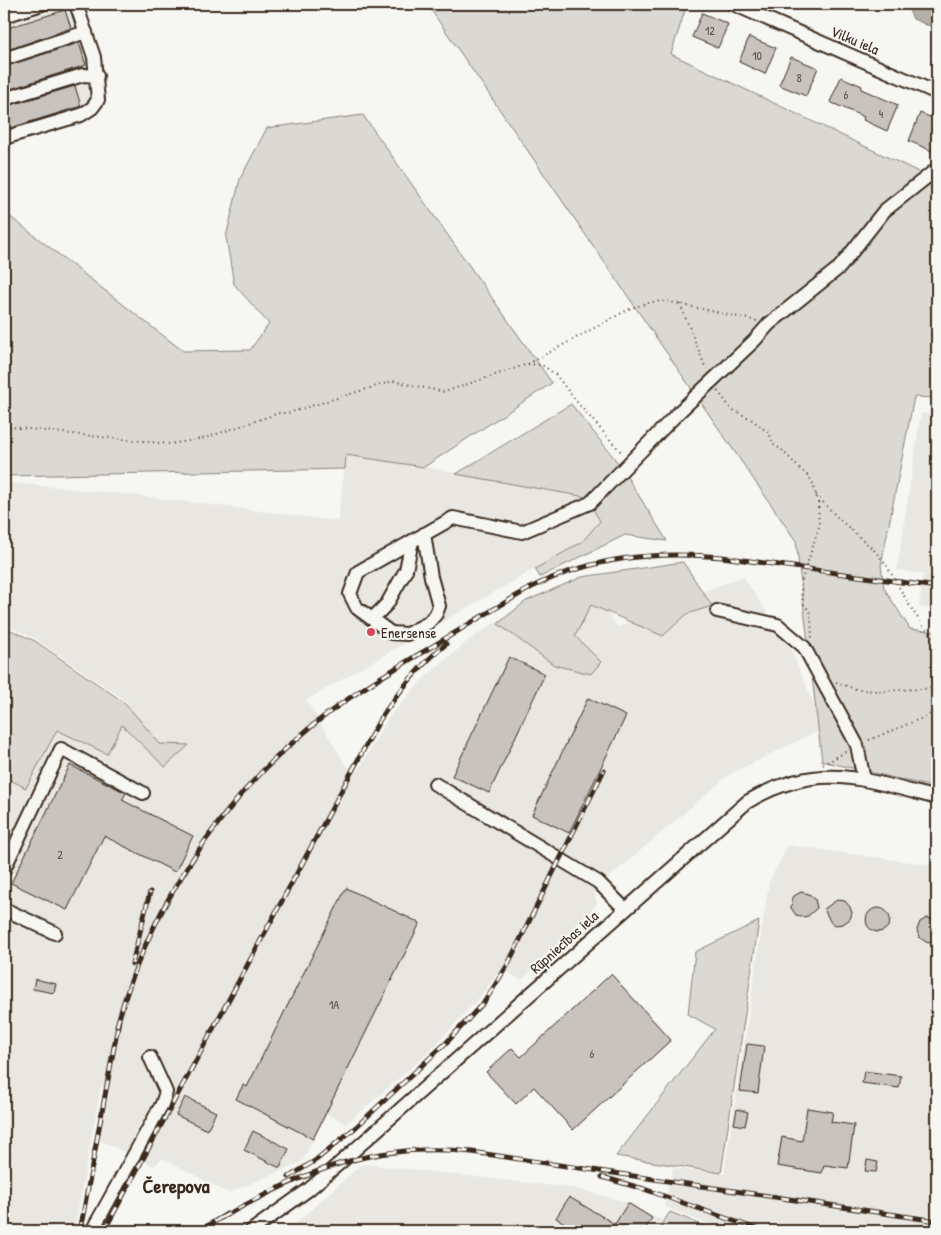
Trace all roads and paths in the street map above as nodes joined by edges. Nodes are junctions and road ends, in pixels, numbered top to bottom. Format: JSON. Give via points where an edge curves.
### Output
{"nodes":[{"id":1,"x":42,"y":4,"type":"edge"},
{"id":2,"x":76,"y":4,"type":"edge"},
{"id":3,"x":733,"y":4,"type":"edge"},
{"id":4,"x":4,"y":16,"type":"edge"},
{"id":5,"x":927,"y":21,"type":"dead end"},
{"id":6,"x":925,"y":25,"type":"dead end"},
{"id":7,"x":86,"y":32,"type":"junction"},
{"id":8,"x":4,"y":59,"type":"edge"},
{"id":9,"x":96,"y":76,"type":"junction"},
{"id":10,"x":937,"y":93,"type":"edge"},
{"id":11,"x":4,"y":99,"type":"edge"},
{"id":12,"x":4,"y":138,"type":"edge"},
{"id":13,"x":937,"y":169,"type":"edge"},
{"id":14,"x":680,"y":304,"type":"junction"},
{"id":15,"x":769,"y":324,"type":"junction"},
{"id":16,"x":528,"y":364,"type":"junction"},
{"id":17,"x":711,"y":382,"type":"junction"},
{"id":18,"x":4,"y":426,"type":"edge"},
{"id":19,"x":630,"y":462,"type":"junction"},
{"id":20,"x":815,"y":494,"type":"junction"},
{"id":21,"x":424,"y":534,"type":"junction"},
{"id":22,"x":412,"y":541,"type":"junction"},
{"id":23,"x":717,"y":611,"type":"dead end"},
{"id":24,"x":372,"y":619,"type":"junction"},
{"id":25,"x":937,"y":640,"type":"edge"},
{"id":26,"x":809,"y":655,"type":"junction"},
{"id":27,"x":821,"y":677,"type":"junction"},
{"id":28,"x":937,"y":688,"type":"edge"},
{"id":29,"x":937,"y":710,"type":"edge"},
{"id":30,"x":857,"y":745,"type":"junction"},
{"id":31,"x":822,"y":776,"type":"junction"},
{"id":32,"x":864,"y":780,"type":"junction"},
{"id":33,"x":435,"y":784,"type":"dead end"},
{"id":34,"x":143,"y":793,"type":"dead end"},
{"id":35,"x":937,"y":798,"type":"edge"},
{"id":36,"x":4,"y":869,"type":"edge"},
{"id":37,"x":4,"y":909,"type":"edge"},
{"id":38,"x":625,"y":909,"type":"junction"},
{"id":39,"x":55,"y":933,"type":"dead end"},
{"id":40,"x":150,"y":1056,"type":"dead end"},
{"id":41,"x":92,"y":1231,"type":"edge"},
{"id":42,"x":250,"y":1231,"type":"edge"}],
"edges":[{"from":1,"to":4,"type":"street"},
{"from":2,"to":7,"type":"street"},
{"from":3,"to":10,"type":"street","name":"Vilku iela"},
{"from":5,"to":6,"type":"path"},
{"from":7,"to":8,"type":"street"},
{"from":7,"to":9,"type":"street"},
{"from":9,"to":11,"type":"street","via":[[83,75]]},
{"from":9,"to":12,"type":"street","via":[[98,100],[92,108],[81,115]]},
{"from":13,"to":15,"type":"street","via":[[884,211],[840,267]]},
{"from":14,"to":15,"type":"path"},
{"from":14,"to":16,"type":"path","via":[[652,302],[631,308]]},
{"from":14,"to":17,"type":"path"},
{"from":15,"to":17,"type":"street"},
{"from":16,"to":18,"type":"path","via":[[444,392],[393,380],[205,438],[171,444]]},
{"from":16,"to":19,"type":"path","via":[[542,365],[555,374]]},
{"from":17,"to":19,"type":"street"},
{"from":17,"to":20,"type":"path","via":[[731,409],[769,433],[774,445],[812,481]]},
{"from":19,"to":21,"type":"street","via":[[590,503],[522,532],[453,518]]},
{"from":20,"to":25,"type":"path","via":[[875,551],[911,608]]},
{"from":20,"to":26,"type":"path","via":[[819,527],[801,583],[804,605],[809,610],[812,623],[814,652]]},
{"from":21,"to":22,"type":"street"},
{"from":21,"to":24,"type":"street","via":[[439,606],[436,614],[428,623],[407,634],[391,632]]},
{"from":22,"to":24,"type":"street","via":[[406,570],[387,604]]},
{"from":22,"to":24,"type":"street","via":[[358,572],[350,594],[357,608]]},
{"from":23,"to":26,"type":"street","via":[[778,625]]},
{"from":26,"to":27,"type":"street"},
{"from":27,"to":28,"type":"path","via":[[858,690]]},
{"from":27,"to":30,"type":"street"},
{"from":29,"to":30,"type":"path"},
{"from":30,"to":31,"type":"path","via":[[822,766]]},
{"from":30,"to":32,"type":"street"},
{"from":31,"to":32,"type":"street","name":"Rūpniecības iela"},
{"from":31,"to":38,"type":"street","name":"Rūpniecības iela","via":[[782,785],[747,802]]},
{"from":32,"to":35,"type":"street","name":"Rūpniecības iela"},
{"from":33,"to":38,"type":"street","via":[[598,882]]},
{"from":34,"to":36,"type":"street","via":[[61,749]]},
{"from":37,"to":39,"type":"street"},
{"from":38,"to":42,"type":"street","name":"Rūpniecības iela","via":[[341,1162]]},
{"from":40,"to":41,"type":"street","via":[[166,1092]]}]}
